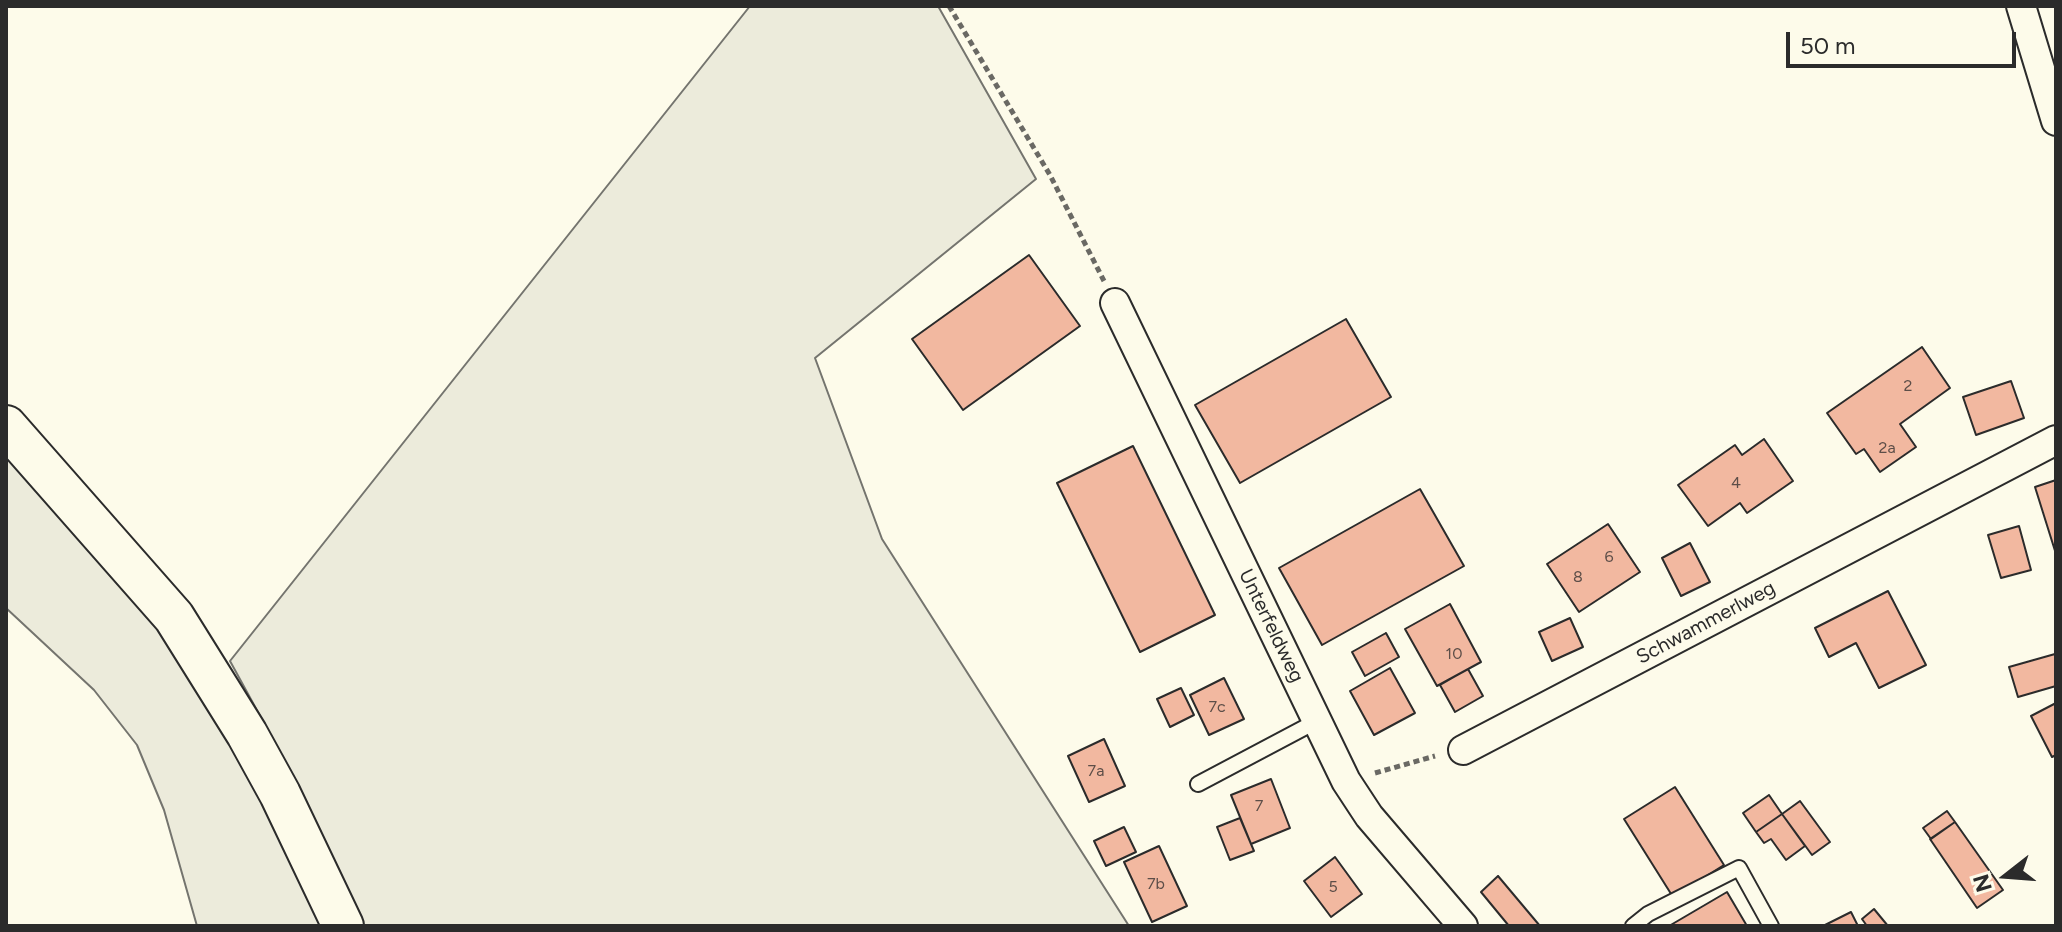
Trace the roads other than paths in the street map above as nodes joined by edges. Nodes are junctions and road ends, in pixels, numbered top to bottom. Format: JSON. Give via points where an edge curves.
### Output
{"nodes":[{"id":1,"x":2021,"y":6,"type":"edge"},
{"id":2,"x":2056,"y":121,"type":"edge"},
{"id":3,"x":1115,"y":303,"type":"road end"},
{"id":4,"x":6,"y":426,"type":"edge"},
{"id":5,"x":2056,"y":440,"type":"edge"},
{"id":6,"x":1317,"y":721,"type":"junction"},
{"id":7,"x":1463,"y":750,"type":"road end"},
{"id":8,"x":1198,"y":784,"type":"dead end"},
{"id":9,"x":343,"y":926,"type":"edge"},
{"id":10,"x":1463,"y":926,"type":"edge"},
{"id":11,"x":1633,"y":926,"type":"edge"},
{"id":12,"x":1771,"y":926,"type":"edge"}],
"edges":[{"from":1,"to":2,"type":"street"},
{"from":3,"to":6,"type":"street","name":"Unterfeldweg"},
{"from":4,"to":9,"type":"main road","via":[[174,617],[280,794]]},
{"from":5,"to":7,"type":"street","name":"Schwammerlweg"},
{"from":6,"to":8,"type":"lane"},
{"from":6,"to":10,"type":"street","name":"Unterfeldweg","via":[[1369,816]]},
{"from":11,"to":12,"type":"lane","via":[[1739,868]]}]}
